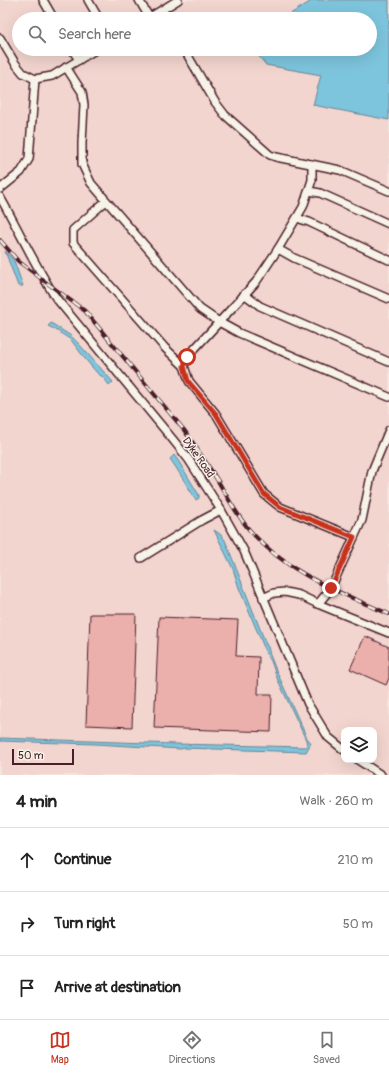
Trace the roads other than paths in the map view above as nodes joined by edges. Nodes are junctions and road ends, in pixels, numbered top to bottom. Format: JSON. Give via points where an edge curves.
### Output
{"nodes":[{"id":1,"x":43,"y":0,"type":"edge"},
{"id":2,"x":88,"y":0,"type":"edge"},
{"id":3,"x":139,"y":0,"type":"edge"},
{"id":4,"x":178,"y":0,"type":"edge"},
{"id":5,"x":162,"y":10,"type":"joint"},
{"id":6,"x":50,"y":12,"type":"edge"},
{"id":7,"x":95,"y":12,"type":"edge"},
{"id":8,"x":145,"y":12,"type":"edge"},
{"id":9,"x":158,"y":12,"type":"edge"},
{"id":10,"x":0,"y":38,"type":"edge"},
{"id":11,"x":76,"y":56,"type":"edge"},
{"id":12,"x":86,"y":56,"type":"edge"},
{"id":13,"x":188,"y":56,"type":"edge"},
{"id":14,"x":79,"y":60,"type":"junction"},
{"id":15,"x":66,"y":67,"type":"junction"},
{"id":16,"x":35,"y":79,"type":"junction"},
{"id":17,"x":312,"y":164,"type":"junction"},
{"id":18,"x":0,"y":189,"type":"edge"},
{"id":19,"x":308,"y":191,"type":"junction"},
{"id":20,"x":389,"y":191,"type":"edge"},
{"id":21,"x":0,"y":197,"type":"edge"},
{"id":22,"x":106,"y":201,"type":"junction"},
{"id":23,"x":297,"y":218,"type":"junction"},
{"id":24,"x":389,"y":224,"type":"edge"},
{"id":25,"x":278,"y":249,"type":"junction"},
{"id":26,"x":389,"y":260,"type":"edge"},
{"id":27,"x":244,"y":294,"type":"junction"},
{"id":28,"x":389,"y":299,"type":"edge"},
{"id":29,"x":219,"y":322,"type":"junction"},
{"id":30,"x":389,"y":362,"type":"edge"},
{"id":31,"x":184,"y":366,"type":"junction"},
{"id":32,"x":389,"y":397,"type":"edge"},
{"id":33,"x":389,"y":430,"type":"edge"},
{"id":34,"x":221,"y":510,"type":"junction"},
{"id":35,"x":354,"y":537,"type":"junction"},
{"id":36,"x":141,"y":558,"type":"dead end"},
{"id":37,"x":263,"y":598,"type":"junction"},
{"id":38,"x":318,"y":604,"type":"junction"},
{"id":39,"x":389,"y":633,"type":"edge"},
{"id":40,"x":341,"y":748,"type":"edge"},
{"id":41,"x":363,"y":763,"type":"edge"},
{"id":42,"x":381,"y":775,"type":"edge"}],
"edges":[{"from":1,"to":6,"type":"street"},
{"from":2,"to":7,"type":"street"},
{"from":3,"to":8,"type":"street"},
{"from":4,"to":5,"type":"street"},
{"from":5,"to":9,"type":"street"},
{"from":10,"to":16,"type":"street","via":[[23,73]]},
{"from":11,"to":14,"type":"street"},
{"from":12,"to":14,"type":"street"},
{"from":13,"to":17,"type":"street","via":[[225,115],[270,155]]},
{"from":14,"to":15,"type":"street"},
{"from":15,"to":16,"type":"street","via":[[52,76]]},
{"from":15,"to":22,"type":"street","via":[[82,92],[82,164]]},
{"from":16,"to":18,"type":"street","via":[[29,159],[21,172]]},
{"from":17,"to":19,"type":"street","via":[[312,180]]},
{"from":17,"to":20,"type":"street","via":[[340,170]]},
{"from":19,"to":23,"type":"street"},
{"from":19,"to":24,"type":"street"},
{"from":21,"to":34,"type":"street","name":"Dyke Road","via":[[46,284],[174,440]]},
{"from":22,"to":29,"type":"street","via":[[200,309]]},
{"from":22,"to":31,"type":"street","via":[[73,230],[73,243],[165,348]]},
{"from":23,"to":25,"type":"street"},
{"from":23,"to":26,"type":"street"},
{"from":25,"to":27,"type":"street","via":[[256,282]]},
{"from":25,"to":28,"type":"street"},
{"from":27,"to":29,"type":"street"},
{"from":27,"to":30,"type":"street","via":[[260,306]]},
{"from":29,"to":31,"type":"street","via":[[187,357]]},
{"from":29,"to":32,"type":"street"},
{"from":31,"to":35,"type":"street","via":[[188,381],[216,414],[264,494],[280,507]]},
{"from":33,"to":35,"type":"street","via":[[372,471],[362,520]]},
{"from":34,"to":36,"type":"street"},
{"from":34,"to":37,"type":"street","name":"Dyke Road","via":[[244,551]]},
{"from":35,"to":38,"type":"street","via":[[331,588]]},
{"from":37,"to":38,"type":"street","via":[[285,592]]},
{"from":37,"to":40,"type":"street","name":"Dyke Road","via":[[308,704],[328,737]]},
{"from":38,"to":39,"type":"street"},
{"from":41,"to":42,"type":"street"}]}
